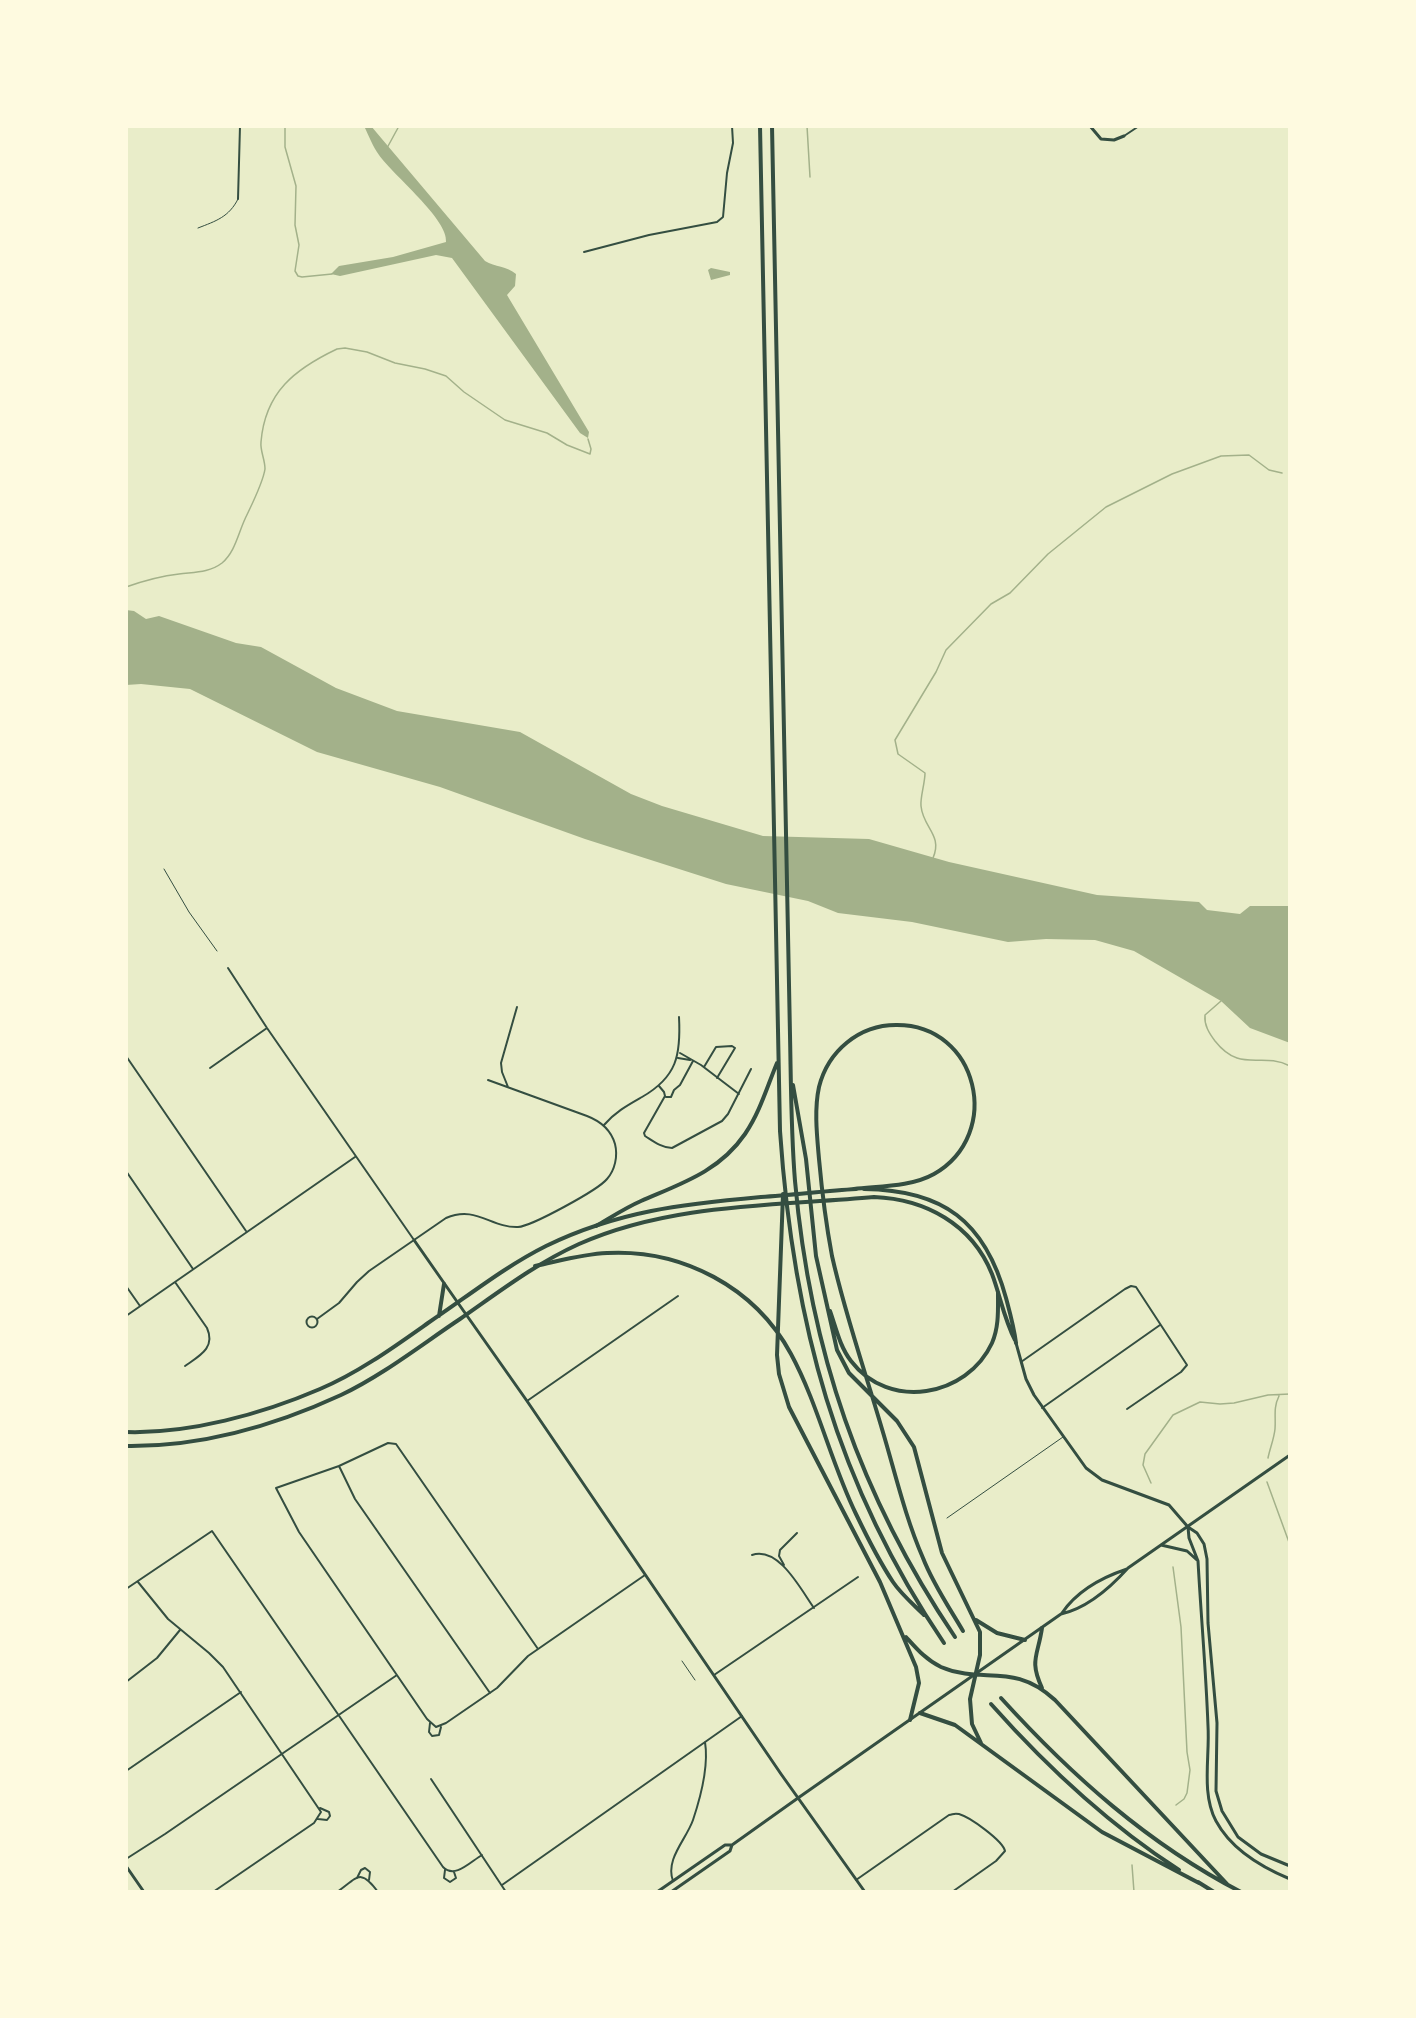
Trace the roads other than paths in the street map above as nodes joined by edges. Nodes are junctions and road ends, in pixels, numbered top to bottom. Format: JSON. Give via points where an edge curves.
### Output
{"nodes":[{"id":1,"x":240,"y":126,"type":"edge"},
{"id":2,"x":732,"y":126,"type":"edge"},
{"id":3,"x":760,"y":126,"type":"edge"},
{"id":4,"x":772,"y":126,"type":"edge"},
{"id":5,"x":1090,"y":126,"type":"edge"},
{"id":6,"x":1139,"y":126,"type":"edge"},
{"id":7,"x":1125,"y":136,"type":"joint"},
{"id":8,"x":238,"y":199,"type":"joint"},
{"id":9,"x":198,"y":228,"type":"dead end"},
{"id":10,"x":584,"y":252,"type":"dead end"},
{"id":11,"x":164,"y":869,"type":"dead end"},
{"id":12,"x":217,"y":951,"type":"dead end"},
{"id":13,"x":228,"y":968,"type":"dead end"},
{"id":14,"x":517,"y":1007,"type":"dead end"},
{"id":15,"x":679,"y":1017,"type":"dead end"},
{"id":16,"x":267,"y":1029,"type":"junction"},
{"id":17,"x":679,"y":1053,"type":"junction"},
{"id":18,"x":126,"y":1056,"type":"edge"},
{"id":19,"x":677,"y":1058,"type":"junction"},
{"id":20,"x":779,"y":1059,"type":"junction"},
{"id":21,"x":692,"y":1060,"type":"junction"},
{"id":22,"x":704,"y":1067,"type":"junction"},
{"id":23,"x":210,"y":1068,"type":"dead end"},
{"id":24,"x":752,"y":1069,"type":"dead end"},
{"id":25,"x":791,"y":1073,"type":"junction"},
{"id":26,"x":717,"y":1078,"type":"junction"},
{"id":27,"x":488,"y":1080,"type":"dead end"},
{"id":28,"x":508,"y":1087,"type":"junction"},
{"id":29,"x":657,"y":1087,"type":"junction"},
{"id":30,"x":739,"y":1094,"type":"junction"},
{"id":31,"x":664,"y":1095,"type":"junction"},
{"id":32,"x":604,"y":1125,"type":"junction"},
{"id":33,"x":356,"y":1156,"type":"junction"},
{"id":34,"x":126,"y":1171,"type":"edge"},
{"id":35,"x":783,"y":1178,"type":"junction"},
{"id":36,"x":854,"y":1189,"type":"junction"},
{"id":37,"x":596,"y":1226,"type":"junction"},
{"id":38,"x":246,"y":1231,"type":"junction"},
{"id":39,"x":414,"y":1240,"type":"junction"},
{"id":40,"x":535,"y":1266,"type":"junction"},
{"id":41,"x":193,"y":1269,"type":"junction"},
{"id":42,"x":175,"y":1282,"type":"junction"},
{"id":43,"x":822,"y":1282,"type":"junction"},
{"id":44,"x":444,"y":1284,"type":"junction"},
{"id":45,"x":126,"y":1286,"type":"edge"},
{"id":46,"x":998,"y":1293,"type":"junction"},
{"id":47,"x":678,"y":1296,"type":"dead end"},
{"id":48,"x":458,"y":1303,"type":"junction"},
{"id":49,"x":140,"y":1306,"type":"junction"},
{"id":50,"x":465,"y":1315,"type":"junction"},
{"id":51,"x":126,"y":1316,"type":"edge"},
{"id":52,"x":439,"y":1316,"type":"junction"},
{"id":53,"x":317,"y":1319,"type":"dead end"},
{"id":54,"x":1161,"y":1324,"type":"junction"},
{"id":55,"x":1016,"y":1343,"type":"junction"},
{"id":56,"x":1021,"y":1362,"type":"junction"},
{"id":57,"x":185,"y":1366,"type":"dead end"},
{"id":58,"x":527,"y":1401,"type":"junction"},
{"id":59,"x":1042,"y":1408,"type":"junction"},
{"id":60,"x":1126,"y":1409,"type":"dead end"},
{"id":61,"x":126,"y":1432,"type":"edge"},
{"id":62,"x":1063,"y":1437,"type":"junction"},
{"id":63,"x":126,"y":1446,"type":"edge"},
{"id":64,"x":1290,"y":1455,"type":"edge"},
{"id":65,"x":339,"y":1466,"type":"junction"},
{"id":66,"x":946,"y":1518,"type":"dead end"},
{"id":67,"x":1188,"y":1527,"type":"junction"},
{"id":68,"x":797,"y":1533,"type":"dead end"},
{"id":69,"x":1161,"y":1545,"type":"junction"},
{"id":70,"x":752,"y":1556,"type":"dead end"},
{"id":71,"x":1198,"y":1561,"type":"junction"},
{"id":72,"x":784,"y":1565,"type":"junction"},
{"id":73,"x":1128,"y":1568,"type":"junction"},
{"id":74,"x":645,"y":1575,"type":"junction"},
{"id":75,"x":858,"y":1577,"type":"dead end"},
{"id":76,"x":138,"y":1581,"type":"junction"},
{"id":77,"x":126,"y":1589,"type":"edge"},
{"id":78,"x":814,"y":1608,"type":"junction"},
{"id":79,"x":1061,"y":1614,"type":"junction"},
{"id":80,"x":975,"y":1619,"type":"junction"},
{"id":81,"x":930,"y":1623,"type":"junction"},
{"id":82,"x":1042,"y":1628,"type":"junction"},
{"id":83,"x":180,"y":1630,"type":"junction"},
{"id":84,"x":963,"y":1630,"type":"dead end"},
{"id":85,"x":904,"y":1634,"type":"junction"},
{"id":86,"x":955,"y":1637,"type":"dead end"},
{"id":87,"x":1024,"y":1640,"type":"junction"},
{"id":88,"x":944,"y":1643,"type":"dead end"},
{"id":89,"x":538,"y":1649,"type":"junction"},
{"id":90,"x":682,"y":1661,"type":"dead end"},
{"id":91,"x":976,"y":1674,"type":"junction"},
{"id":92,"x":714,"y":1675,"type":"junction"},
{"id":93,"x":397,"y":1676,"type":"junction"},
{"id":94,"x":695,"y":1680,"type":"dead end"},
{"id":95,"x":126,"y":1682,"type":"edge"},
{"id":96,"x":1042,"y":1689,"type":"junction"},
{"id":97,"x":241,"y":1692,"type":"junction"},
{"id":98,"x":490,"y":1693,"type":"junction"},
{"id":99,"x":1001,"y":1698,"type":"dead end"},
{"id":100,"x":991,"y":1704,"type":"dead end"},
{"id":101,"x":920,"y":1713,"type":"junction"},
{"id":102,"x":339,"y":1714,"type":"junction"},
{"id":103,"x":742,"y":1716,"type":"junction"},
{"id":104,"x":910,"y":1720,"type":"junction"},
{"id":105,"x":430,"y":1723,"type":"junction"},
{"id":106,"x":441,"y":1726,"type":"junction"},
{"id":107,"x":705,"y":1742,"type":"junction"},
{"id":108,"x":981,"y":1743,"type":"junction"},
{"id":109,"x":283,"y":1754,"type":"junction"},
{"id":110,"x":126,"y":1772,"type":"edge"},
{"id":111,"x":431,"y":1779,"type":"dead end"},
{"id":112,"x":798,"y":1798,"type":"junction"},
{"id":113,"x":320,"y":1808,"type":"junction"},
{"id":114,"x":318,"y":1819,"type":"junction"},
{"id":115,"x":732,"y":1845,"type":"junction"},
{"id":116,"x":482,"y":1855,"type":"junction"},
{"id":117,"x":126,"y":1859,"type":"edge"},
{"id":118,"x":126,"y":1866,"type":"edge"},
{"id":119,"x":1290,"y":1866,"type":"edge"},
{"id":120,"x":691,"y":1868,"type":"junction"},
{"id":121,"x":446,"y":1870,"type":"junction"},
{"id":122,"x":454,"y":1872,"type":"junction"},
{"id":123,"x":695,"y":1875,"type":"junction"},
{"id":124,"x":357,"y":1878,"type":"junction"},
{"id":125,"x":1290,"y":1879,"type":"edge"},
{"id":126,"x":369,"y":1880,"type":"junction"},
{"id":127,"x":856,"y":1880,"type":"junction"},
{"id":128,"x":673,"y":1881,"type":"junction"},
{"id":129,"x":1199,"y":1883,"type":"junction"},
{"id":130,"x":502,"y":1885,"type":"junction"},
{"id":131,"x":1228,"y":1885,"type":"junction"},
{"id":132,"x":677,"y":1888,"type":"junction"},
{"id":133,"x":144,"y":1892,"type":"edge"},
{"id":134,"x":213,"y":1892,"type":"edge"},
{"id":135,"x":337,"y":1892,"type":"edge"},
{"id":136,"x":378,"y":1892,"type":"edge"},
{"id":137,"x":507,"y":1892,"type":"edge"},
{"id":138,"x":657,"y":1892,"type":"edge"},
{"id":139,"x":671,"y":1892,"type":"edge"},
{"id":140,"x":864,"y":1892,"type":"edge"},
{"id":141,"x":952,"y":1892,"type":"edge"},
{"id":142,"x":1214,"y":1892,"type":"edge"},
{"id":143,"x":1241,"y":1892,"type":"edge"}],
"edges":[{"from":1,"to":8,"type":"street"},
{"from":2,"to":10,"type":"street","via":[[734,143],[723,217],[717,222]]},
{"from":3,"to":20,"type":"highway"},
{"from":4,"to":25,"type":"highway"},
{"from":5,"to":7,"type":"main road","via":[[1101,139]]},
{"from":6,"to":7,"type":"street"},
{"from":8,"to":9,"type":"lane","via":[[229,214]]},
{"from":11,"to":12,"type":"lane"},
{"from":13,"to":16,"type":"street"},
{"from":14,"to":28,"type":"street","via":[[500,1068]]},
{"from":15,"to":17,"type":"street"},
{"from":16,"to":23,"type":"street"},
{"from":16,"to":33,"type":"street"},
{"from":17,"to":19,"type":"street"},
{"from":17,"to":21,"type":"street"},
{"from":18,"to":38,"type":"street"},
{"from":19,"to":21,"type":"street"},
{"from":19,"to":29,"type":"street"},
{"from":20,"to":35,"type":"highway"},
{"from":20,"to":37,"type":"highway","via":[[757,1113],[728,1154],[699,1176],[638,1202]]},
{"from":21,"to":22,"type":"street"},
{"from":21,"to":31,"type":"street","via":[[674,1094]]},
{"from":22,"to":26,"type":"street"},
{"from":22,"to":26,"type":"street","via":[[716,1047],[735,1048]]},
{"from":24,"to":30,"type":"street"},
{"from":25,"to":43,"type":"highway"},
{"from":25,"to":86,"type":"highway","via":[[792,1140],[802,1241],[831,1376],[860,1463],[884,1516],[922,1588]]},
{"from":26,"to":30,"type":"street"},
{"from":27,"to":28,"type":"street"},
{"from":28,"to":32,"type":"street"},
{"from":29,"to":31,"type":"street"},
{"from":29,"to":32,"type":"street","via":[[622,1108]]},
{"from":30,"to":31,"type":"street","via":[[722,1121],[672,1148],[644,1133]]},
{"from":32,"to":39,"type":"street","via":[[613,1139],[616,1157],[610,1176],[595,1188],[528,1225],[514,1227],[462,1214],[446,1218]]},
{"from":33,"to":38,"type":"street"},
{"from":33,"to":39,"type":"street"},
{"from":34,"to":41,"type":"street"},
{"from":35,"to":81,"type":"highway","via":[[802,1309],[827,1405],[866,1508]]},
{"from":35,"to":85,"type":"highway","via":[[777,1354],[783,1390]]},
{"from":36,"to":37,"type":"highway","via":[[666,1207]]},
{"from":36,"to":55,"type":"highway","via":[[920,1196],[964,1221],[983,1242],[997,1269]]},
{"from":36,"to":84,"type":"highway","via":[[906,1183],[932,1175],[959,1152],[970,1132],[975,1101],[967,1068],[950,1046],[930,1032],[899,1025],[878,1027],[863,1032],[840,1049],[827,1065],[819,1089],[818,1143],[832,1256],[860,1358],[919,1548]]},
{"from":37,"to":48,"type":"highway","via":[[532,1254]]},
{"from":38,"to":41,"type":"street"},
{"from":39,"to":44,"type":"main road"},
{"from":39,"to":53,"type":"street","via":[[363,1277],[339,1303]]},
{"from":40,"to":46,"type":"highway","via":[[624,1227],[684,1213],[881,1197],[909,1201],[946,1218],[975,1244]]},
{"from":40,"to":50,"type":"highway"},
{"from":40,"to":81,"type":"highway","via":[[605,1253],[634,1253],[692,1266],[737,1291],[765,1317],[790,1353],[869,1541],[894,1583]]},
{"from":41,"to":42,"type":"street"},
{"from":42,"to":49,"type":"street"},
{"from":42,"to":57,"type":"street","via":[[210,1336],[205,1350]]},
{"from":43,"to":46,"type":"highway","via":[[837,1333],[851,1361],[863,1374],[884,1386],[907,1392],[952,1384],[983,1358],[998,1320]]},
{"from":43,"to":80,"type":"highway","via":[[844,1366],[904,1430],[917,1456],[942,1552]]},
{"from":44,"to":48,"type":"main road"},
{"from":44,"to":52,"type":"highway"},
{"from":45,"to":49,"type":"street"},
{"from":46,"to":55,"type":"highway"},
{"from":47,"to":58,"type":"street"},
{"from":48,"to":50,"type":"main road"},
{"from":48,"to":52,"type":"highway"},
{"from":49,"to":51,"type":"street"},
{"from":50,"to":58,"type":"main road"},
{"from":50,"to":63,"type":"highway","via":[[342,1395],[266,1425],[202,1440]]},
{"from":52,"to":61,"type":"highway","via":[[320,1389],[216,1422]]},
{"from":54,"to":56,"type":"street","via":[[1139,1289],[1131,1286]]},
{"from":54,"to":59,"type":"street"},
{"from":54,"to":60,"type":"street","via":[[1187,1367]]},
{"from":55,"to":56,"type":"main road"},
{"from":56,"to":59,"type":"main road"},
{"from":58,"to":74,"type":"main road"},
{"from":59,"to":62,"type":"main road"},
{"from":62,"to":66,"type":"lane"},
{"from":62,"to":67,"type":"main road","via":[[1090,1473],[1169,1505]]},
{"from":64,"to":67,"type":"main road"},
{"from":65,"to":89,"type":"street","via":[[387,1443],[398,1446]]},
{"from":65,"to":93,"type":"street","via":[[276,1488],[299,1532]]},
{"from":65,"to":98,"type":"street","via":[[355,1499]]},
{"from":67,"to":69,"type":"main road"},
{"from":67,"to":71,"type":"main road"},
{"from":67,"to":119,"type":"main road","via":[[1200,1538],[1207,1556],[1208,1623],[1217,1723],[1216,1791],[1238,1837],[1261,1854]]},
{"from":68,"to":72,"type":"street","via":[[780,1550]]},
{"from":69,"to":71,"type":"main road","via":[[1187,1551]]},
{"from":69,"to":73,"type":"main road"},
{"from":70,"to":72,"type":"street","via":[[764,1554]]},
{"from":71,"to":125,"type":"main road","via":[[1208,1788],[1214,1818],[1239,1850]]},
{"from":72,"to":78,"type":"street"},
{"from":73,"to":79,"type":"main road","via":[[1108,1576],[1070,1602]]},
{"from":73,"to":79,"type":"main road","via":[[1113,1585],[1076,1611]]},
{"from":74,"to":89,"type":"street"},
{"from":74,"to":92,"type":"main road"},
{"from":75,"to":78,"type":"street"},
{"from":76,"to":77,"type":"street"},
{"from":76,"to":83,"type":"street"},
{"from":76,"to":102,"type":"street","via":[[212,1531]]},
{"from":78,"to":92,"type":"street"},
{"from":79,"to":82,"type":"main road"},
{"from":80,"to":87,"type":"highway","via":[[997,1633]]},
{"from":80,"to":91,"type":"highway","via":[[981,1644]]},
{"from":81,"to":88,"type":"highway"},
{"from":82,"to":87,"type":"main road"},
{"from":82,"to":96,"type":"highway","via":[[1034,1661]]},
{"from":83,"to":95,"type":"street","via":[[157,1658]]},
{"from":83,"to":97,"type":"street","via":[[216,1660]]},
{"from":85,"to":91,"type":"highway","via":[[935,1664]]},
{"from":85,"to":104,"type":"highway","via":[[919,1683]]},
{"from":87,"to":91,"type":"main road"},
{"from":89,"to":98,"type":"street"},
{"from":90,"to":94,"type":"lane"},
{"from":91,"to":96,"type":"highway","via":[[1012,1676]]},
{"from":91,"to":101,"type":"main road"},
{"from":91,"to":108,"type":"highway","via":[[970,1716]]},
{"from":92,"to":103,"type":"main road"},
{"from":93,"to":102,"type":"street"},
{"from":93,"to":105,"type":"street"},
{"from":96,"to":131,"type":"highway"},
{"from":97,"to":109,"type":"street"},
{"from":97,"to":110,"type":"street"},
{"from":98,"to":106,"type":"street"},
{"from":99,"to":131,"type":"highway","via":[[1095,1792],[1161,1844]]},
{"from":100,"to":129,"type":"highway","via":[[1089,1803]]},
{"from":101,"to":104,"type":"main road"},
{"from":101,"to":108,"type":"highway","via":[[950,1722]]},
{"from":102,"to":109,"type":"street"},
{"from":102,"to":121,"type":"street"},
{"from":103,"to":107,"type":"street"},
{"from":103,"to":112,"type":"main road"},
{"from":104,"to":112,"type":"main road"},
{"from":105,"to":106,"type":"street"},
{"from":105,"to":106,"type":"street","via":[[429,1732],[435,1737]]},
{"from":107,"to":128,"type":"street","via":[[706,1763],[699,1801],[670,1866]]},
{"from":107,"to":130,"type":"street"},
{"from":108,"to":129,"type":"highway","via":[[1102,1832]]},
{"from":109,"to":113,"type":"street"},
{"from":109,"to":117,"type":"street"},
{"from":111,"to":116,"type":"street"},
{"from":112,"to":115,"type":"main road"},
{"from":112,"to":127,"type":"main road"},
{"from":113,"to":114,"type":"street"},
{"from":113,"to":114,"type":"street","via":[[330,1816],[327,1820]]},
{"from":114,"to":134,"type":"street"},
{"from":115,"to":120,"type":"main road","via":[[725,1845]]},
{"from":115,"to":123,"type":"main road","via":[[730,1851]]},
{"from":116,"to":122,"type":"street"},
{"from":116,"to":130,"type":"street"},
{"from":118,"to":133,"type":"main road"},
{"from":120,"to":123,"type":"main road"},
{"from":120,"to":128,"type":"main road"},
{"from":121,"to":122,"type":"street"},
{"from":121,"to":122,"type":"street","via":[[444,1878],[450,1882],[456,1878]]},
{"from":123,"to":132,"type":"main road"},
{"from":124,"to":126,"type":"street"},
{"from":124,"to":126,"type":"street","via":[[365,1868],[370,1872]]},
{"from":124,"to":135,"type":"street"},
{"from":126,"to":136,"type":"street"},
{"from":127,"to":140,"type":"main road"},
{"from":127,"to":141,"type":"street","via":[[949,1815],[956,1814],[1001,1843],[1005,1851]]},
{"from":128,"to":132,"type":"main road"},
{"from":128,"to":138,"type":"main road"},
{"from":129,"to":142,"type":"highway"},
{"from":130,"to":137,"type":"street"},
{"from":131,"to":143,"type":"highway"},
{"from":132,"to":139,"type":"main road"}]}
